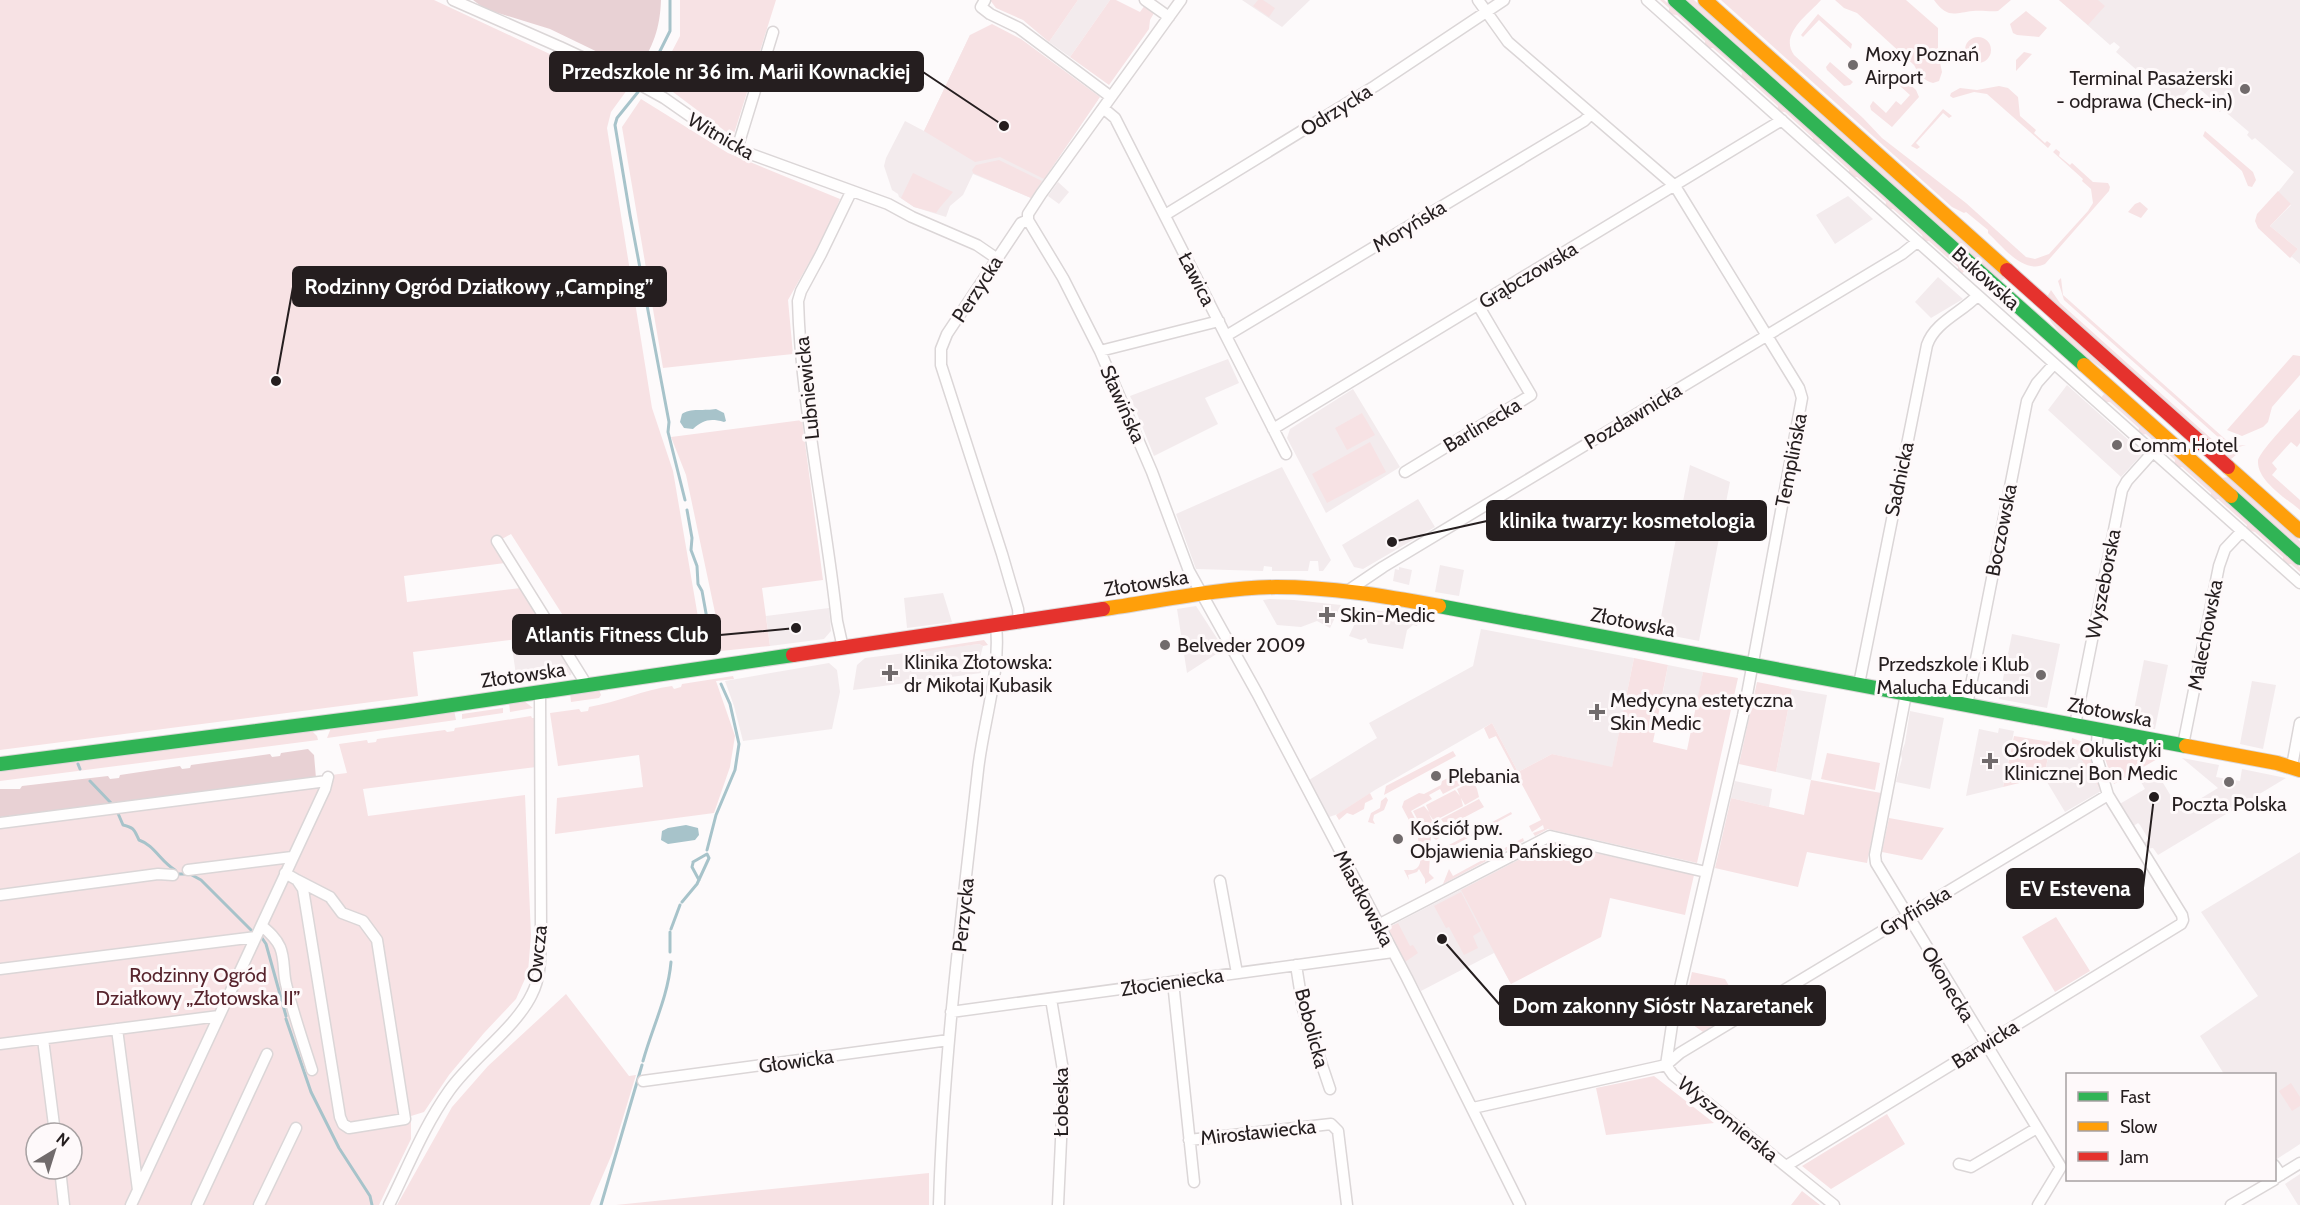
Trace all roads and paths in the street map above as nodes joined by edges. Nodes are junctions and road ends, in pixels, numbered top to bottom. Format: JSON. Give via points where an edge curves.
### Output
{"nodes":[{"id":1,"x":453,"y":0,"type":"edge"},
{"id":2,"x":1145,"y":0,"type":"edge"},
{"id":3,"x":1180,"y":0,"type":"edge"},
{"id":4,"x":1478,"y":0,"type":"edge"},
{"id":5,"x":1504,"y":0,"type":"edge"},
{"id":6,"x":1647,"y":0,"type":"edge"},
{"id":7,"x":1675,"y":0,"type":"edge"},
{"id":8,"x":1705,"y":0,"type":"edge"},
{"id":9,"x":983,"y":3,"type":"edge"},
{"id":10,"x":1486,"y":12,"type":"junction"},
{"id":11,"x":1169,"y":17,"type":"junction"},
{"id":12,"x":773,"y":33,"type":"dead end"},
{"id":13,"x":1111,"y":97,"type":"junction"},
{"id":14,"x":1102,"y":108,"type":"junction"},
{"id":15,"x":1591,"y":114,"type":"junction"},
{"id":16,"x":1782,"y":120,"type":"junction"},
{"id":17,"x":737,"y":149,"type":"junction"},
{"id":18,"x":1675,"y":186,"type":"junction"},
{"id":19,"x":851,"y":192,"type":"junction"},
{"id":20,"x":1165,"y":215,"type":"junction"},
{"id":21,"x":1028,"y":220,"type":"junction"},
{"id":22,"x":1917,"y":242,"type":"junction"},
{"id":23,"x":996,"y":258,"type":"junction"},
{"id":24,"x":1977,"y":296,"type":"junction"},
{"id":25,"x":1478,"y":305,"type":"junction"},
{"id":26,"x":1219,"y":321,"type":"junction"},
{"id":27,"x":1226,"y":336,"type":"junction"},
{"id":28,"x":1766,"y":336,"type":"junction"},
{"id":29,"x":1100,"y":351,"type":"junction"},
{"id":30,"x":2054,"y":364,"type":"junction"},
{"id":31,"x":1273,"y":429,"type":"junction"},
{"id":32,"x":2153,"y":452,"type":"junction"},
{"id":33,"x":1286,"y":454,"type":"dead end"},
{"id":34,"x":1405,"y":472,"type":"dead end"},
{"id":35,"x":2242,"y":531,"type":"junction"},
{"id":36,"x":2300,"y":531,"type":"edge"},
{"id":37,"x":497,"y":542,"type":"dead end"},
{"id":38,"x":2300,"y":558,"type":"edge"},
{"id":39,"x":2300,"y":583,"type":"edge"},
{"id":40,"x":1349,"y":590,"type":"junction"},
{"id":41,"x":1202,"y":595,"type":"junction"},
{"id":42,"x":1019,"y":623,"type":"junction"},
{"id":43,"x":996,"y":626,"type":"junction"},
{"id":44,"x":843,"y":648,"type":"junction"},
{"id":45,"x":1752,"y":664,"type":"junction"},
{"id":46,"x":1859,"y":684,"type":"junction"},
{"id":47,"x":585,"y":685,"type":"junction"},
{"id":48,"x":540,"y":692,"type":"junction"},
{"id":49,"x":1906,"y":694,"type":"junction"},
{"id":50,"x":1967,"y":705,"type":"junction"},
{"id":51,"x":2300,"y":723,"type":"edge"},
{"id":52,"x":2075,"y":725,"type":"junction"},
{"id":53,"x":2098,"y":730,"type":"junction"},
{"id":54,"x":2183,"y":746,"type":"junction"},
{"id":55,"x":0,"y":764,"type":"edge"},
{"id":56,"x":2297,"y":767,"type":"edge"},
{"id":57,"x":2108,"y":795,"type":"junction"},
{"id":58,"x":0,"y":823,"type":"edge"},
{"id":59,"x":292,"y":857,"type":"junction"},
{"id":60,"x":188,"y":870,"type":"dead end"},
{"id":61,"x":1706,"y":872,"type":"junction"},
{"id":62,"x":285,"y":873,"type":"junction"},
{"id":63,"x":173,"y":875,"type":"dead end"},
{"id":64,"x":297,"y":880,"type":"junction"},
{"id":65,"x":1220,"y":881,"type":"dead end"},
{"id":66,"x":0,"y":895,"type":"edge"},
{"id":67,"x":1907,"y":916,"type":"junction"},
{"id":68,"x":1378,"y":925,"type":"junction"},
{"id":69,"x":262,"y":926,"type":"junction"},
{"id":70,"x":256,"y":937,"type":"junction"},
{"id":71,"x":1393,"y":952,"type":"junction"},
{"id":72,"x":1296,"y":965,"type":"junction"},
{"id":73,"x":0,"y":969,"type":"edge"},
{"id":74,"x":1237,"y":973,"type":"junction"},
{"id":75,"x":1173,"y":982,"type":"junction"},
{"id":76,"x":1051,"y":999,"type":"junction"},
{"id":77,"x":951,"y":1012,"type":"junction"},
{"id":78,"x":219,"y":1016,"type":"junction"},
{"id":79,"x":117,"y":1029,"type":"junction"},
{"id":80,"x":43,"y":1039,"type":"junction"},
{"id":81,"x":949,"y":1040,"type":"junction"},
{"id":82,"x":0,"y":1044,"type":"edge"},
{"id":83,"x":1985,"y":1044,"type":"junction"},
{"id":84,"x":267,"y":1054,"type":"dead end"},
{"id":85,"x":1666,"y":1065,"type":"junction"},
{"id":86,"x":312,"y":1070,"type":"dead end"},
{"id":87,"x":644,"y":1081,"type":"dead end"},
{"id":88,"x":1330,"y":1089,"type":"dead end"},
{"id":89,"x":1473,"y":1108,"type":"junction"},
{"id":90,"x":53,"y":1121,"type":"edge"},
{"id":91,"x":296,"y":1128,"type":"dead end"},
{"id":92,"x":2037,"y":1128,"type":"junction"},
{"id":93,"x":1189,"y":1140,"type":"junction"},
{"id":94,"x":1959,"y":1164,"type":"dead end"},
{"id":95,"x":2300,"y":1164,"type":"edge"},
{"id":96,"x":1786,"y":1166,"type":"junction"},
{"id":97,"x":2276,"y":1178,"type":"edge"},
{"id":98,"x":61,"y":1181,"type":"edge"},
{"id":99,"x":2271,"y":1181,"type":"edge"},
{"id":100,"x":1194,"y":1182,"type":"dead end"},
{"id":101,"x":138,"y":1191,"type":"junction"},
{"id":102,"x":2234,"y":1204,"type":"edge"},
{"id":103,"x":64,"y":1205,"type":"edge"},
{"id":104,"x":131,"y":1205,"type":"edge"},
{"id":105,"x":197,"y":1205,"type":"edge"},
{"id":106,"x":259,"y":1205,"type":"edge"},
{"id":107,"x":389,"y":1205,"type":"edge"},
{"id":108,"x":939,"y":1205,"type":"edge"},
{"id":109,"x":1058,"y":1205,"type":"edge"},
{"id":110,"x":1347,"y":1205,"type":"edge"},
{"id":111,"x":1521,"y":1205,"type":"edge"},
{"id":112,"x":1834,"y":1205,"type":"edge"},
{"id":113,"x":2038,"y":1205,"type":"edge"}],
"edges":[{"from":1,"to":17,"type":"street","name":"Witnicka","via":[[637,83]]},
{"from":2,"to":11,"type":"street"},
{"from":3,"to":11,"type":"street","name":"Perzycka"},
{"from":4,"to":10,"type":"street","name":"Templińska"},
{"from":5,"to":10,"type":"street","name":"Odrzycka"},
{"from":6,"to":16,"type":"street","name":"Bukowska"},
{"from":7,"to":38,"type":"street","name":"Bukowska"},
{"from":8,"to":36,"type":"street","name":"Bukowska"},
{"from":9,"to":13,"type":"street","via":[[990,14],[1019,28]]},
{"from":10,"to":15,"type":"street","name":"Templińska","via":[[1508,42]]},
{"from":10,"to":20,"type":"street","name":"Odrzycka","via":[[1375,86]]},
{"from":11,"to":13,"type":"street","name":"Perzycka"},
{"from":12,"to":17,"type":"street"},
{"from":13,"to":14,"type":"street","name":"Perzycka"},
{"from":14,"to":20,"type":"street","name":"Ławica","via":[[1115,118]]},
{"from":14,"to":21,"type":"street","name":"Perzycka","via":[[1028,214]]},
{"from":15,"to":18,"type":"street","name":"Templińska"},
{"from":15,"to":27,"type":"street","name":"Moryńska"},
{"from":16,"to":18,"type":"street","name":"Grąbczowska"},
{"from":16,"to":22,"type":"street","name":"Bukowska"},
{"from":17,"to":19,"type":"street","name":"Witnicka"},
{"from":18,"to":25,"type":"street","name":"Grąbczowska"},
{"from":18,"to":28,"type":"street","name":"Templińska"},
{"from":19,"to":23,"type":"street","name":"Witnicka","via":[[888,204],[977,245]]},
{"from":19,"to":44,"type":"street","name":"Lubniewicka","via":[[798,301],[804,377]]},
{"from":20,"to":26,"type":"street","name":"Ławica"},
{"from":21,"to":23,"type":"street","name":"Perzycka","via":[[1021,223]]},
{"from":21,"to":29,"type":"street","name":"Sławińska"},
{"from":22,"to":24,"type":"street","name":"Bukowska"},
{"from":22,"to":28,"type":"street","name":"Pozdawnicka"},
{"from":23,"to":42,"type":"street","name":"Perzycka","via":[[947,334],[940,356],[1002,554]]},
{"from":24,"to":30,"type":"street","name":"Bukowska"},
{"from":24,"to":46,"type":"street","name":"Sadnicka","via":[[1939,326],[1927,345]]},
{"from":25,"to":31,"type":"street","name":"Grąbczowska"},
{"from":25,"to":34,"type":"street","name":"Barlinecka","via":[[1531,395]]},
{"from":26,"to":27,"type":"street","name":"Ławica"},
{"from":26,"to":29,"type":"street"},
{"from":27,"to":31,"type":"street","name":"Ławica"},
{"from":28,"to":40,"type":"street","name":"Pozdawnicka"},
{"from":28,"to":45,"type":"street","name":"Templińska","via":[[1798,388],[1802,402]]},
{"from":29,"to":41,"type":"street","name":"Sławińska"},
{"from":30,"to":32,"type":"street","name":"Bukowska"},
{"from":30,"to":50,"type":"street","name":"Boczowska","via":[[2027,401]]},
{"from":31,"to":33,"type":"street","name":"Ławica"},
{"from":32,"to":35,"type":"street","name":"Bukowska"},
{"from":32,"to":52,"type":"street","name":"Wyszeborska","via":[[2122,490]]},
{"from":35,"to":39,"type":"street","name":"Bukowska"},
{"from":35,"to":54,"type":"street","name":"Malechowska","via":[[2225,549],[2219,566]]},
{"from":37,"to":47,"type":"street"},
{"from":40,"to":41,"type":"street","name":"Złotowska","via":[[1277,586]]},
{"from":40,"to":45,"type":"street","name":"Złotowska"},
{"from":41,"to":42,"type":"street","name":"Złotowska"},
{"from":41,"to":68,"type":"street","name":"Miastkowska"},
{"from":42,"to":43,"type":"street","name":"Złotowska"},
{"from":43,"to":44,"type":"street","name":"Złotowska"},
{"from":43,"to":77,"type":"street","name":"Perzycka","via":[[998,648],[978,768]]},
{"from":44,"to":47,"type":"street","name":"Złotowska"},
{"from":45,"to":46,"type":"street","name":"Złotowska"},
{"from":45,"to":61,"type":"street","name":"Templińska"},
{"from":46,"to":49,"type":"street","name":"Złotowska"},
{"from":47,"to":48,"type":"street","name":"Złotowska"},
{"from":48,"to":55,"type":"street","name":"Złotowska"},
{"from":48,"to":107,"type":"street","name":"Owcza","via":[[541,931],[536,986],[524,1008],[447,1094]]},
{"from":49,"to":50,"type":"street","name":"Złotowska"},
{"from":49,"to":67,"type":"street","name":"Okonecka","via":[[1875,855],[1881,873]]},
{"from":50,"to":52,"type":"street","name":"Złotowska"},
{"from":51,"to":56,"type":"street"},
{"from":52,"to":53,"type":"street","name":"Złotowska"},
{"from":53,"to":54,"type":"street","name":"Złotowska"},
{"from":53,"to":57,"type":"street","via":[[2096,755]]},
{"from":54,"to":56,"type":"street","name":"Złotowska"},
{"from":57,"to":67,"type":"street","name":"Gryfińska"},
{"from":57,"to":83,"type":"street","name":"Barwicka","via":[[2183,920]]},
{"from":58,"to":59,"type":"street","via":[[327,779]]},
{"from":59,"to":60,"type":"street"},
{"from":59,"to":62,"type":"street"},
{"from":61,"to":68,"type":"street","via":[[1550,836]]},
{"from":61,"to":85,"type":"street","name":"Templińska"},
{"from":62,"to":64,"type":"street"},
{"from":62,"to":69,"type":"street"},
{"from":63,"to":66,"type":"street"},
{"from":64,"to":64,"type":"street","via":[[303,889],[343,1124],[349,1128],[408,1121],[377,940],[363,921],[342,913],[330,897]]},
{"from":65,"to":74,"type":"street"},
{"from":67,"to":83,"type":"street","name":"Okonecka"},
{"from":67,"to":85,"type":"street","name":"Gryfińska"},
{"from":68,"to":71,"type":"street","name":"Miastkowska"},
{"from":69,"to":70,"type":"street"},
{"from":69,"to":86,"type":"street","via":[[281,948],[283,975]]},
{"from":70,"to":73,"type":"street"},
{"from":70,"to":78,"type":"street"},
{"from":71,"to":72,"type":"street","name":"Złocieniecka"},
{"from":71,"to":89,"type":"street","name":"Miastkowska"},
{"from":72,"to":74,"type":"street","name":"Złocieniecka"},
{"from":72,"to":88,"type":"street","name":"Bobolicka","via":[[1303,1009]]},
{"from":74,"to":75,"type":"street","name":"Złocieniecka"},
{"from":75,"to":76,"type":"street","name":"Złocieniecka"},
{"from":75,"to":93,"type":"street","name":"Mirosławiecka"},
{"from":76,"to":77,"type":"street","name":"Złocieniecka"},
{"from":76,"to":109,"type":"street","name":"Łobeska","via":[[1064,1076]]},
{"from":77,"to":81,"type":"street","name":"Perzycka"},
{"from":78,"to":79,"type":"street"},
{"from":78,"to":101,"type":"street"},
{"from":79,"to":80,"type":"street"},
{"from":79,"to":101,"type":"street"},
{"from":80,"to":82,"type":"street"},
{"from":80,"to":90,"type":"street"},
{"from":81,"to":87,"type":"street","name":"Głowicka"},
{"from":81,"to":108,"type":"street","name":"Perzycka"},
{"from":83,"to":92,"type":"street","name":"Okonecka"},
{"from":83,"to":96,"type":"street","name":"Barwicka"},
{"from":84,"to":105,"type":"street"},
{"from":85,"to":89,"type":"street","name":"Wyszomierska"},
{"from":85,"to":96,"type":"street","name":"Wyszomierska","via":[[1672,1075]]},
{"from":89,"to":111,"type":"street","name":"Miastkowska"},
{"from":91,"to":106,"type":"street"},
{"from":92,"to":94,"type":"street","via":[[1971,1167]]},
{"from":92,"to":113,"type":"street","name":"Okonecka","via":[[2061,1167]]},
{"from":93,"to":100,"type":"street","name":"Mirosławiecka"},
{"from":93,"to":110,"type":"street","name":"Mirosławiecka","via":[[1334,1125]]},
{"from":95,"to":97,"type":"street"},
{"from":96,"to":112,"type":"street","name":"Wyszomierska"},
{"from":98,"to":103,"type":"street"},
{"from":99,"to":102,"type":"street"},
{"from":101,"to":104,"type":"street"}]}
